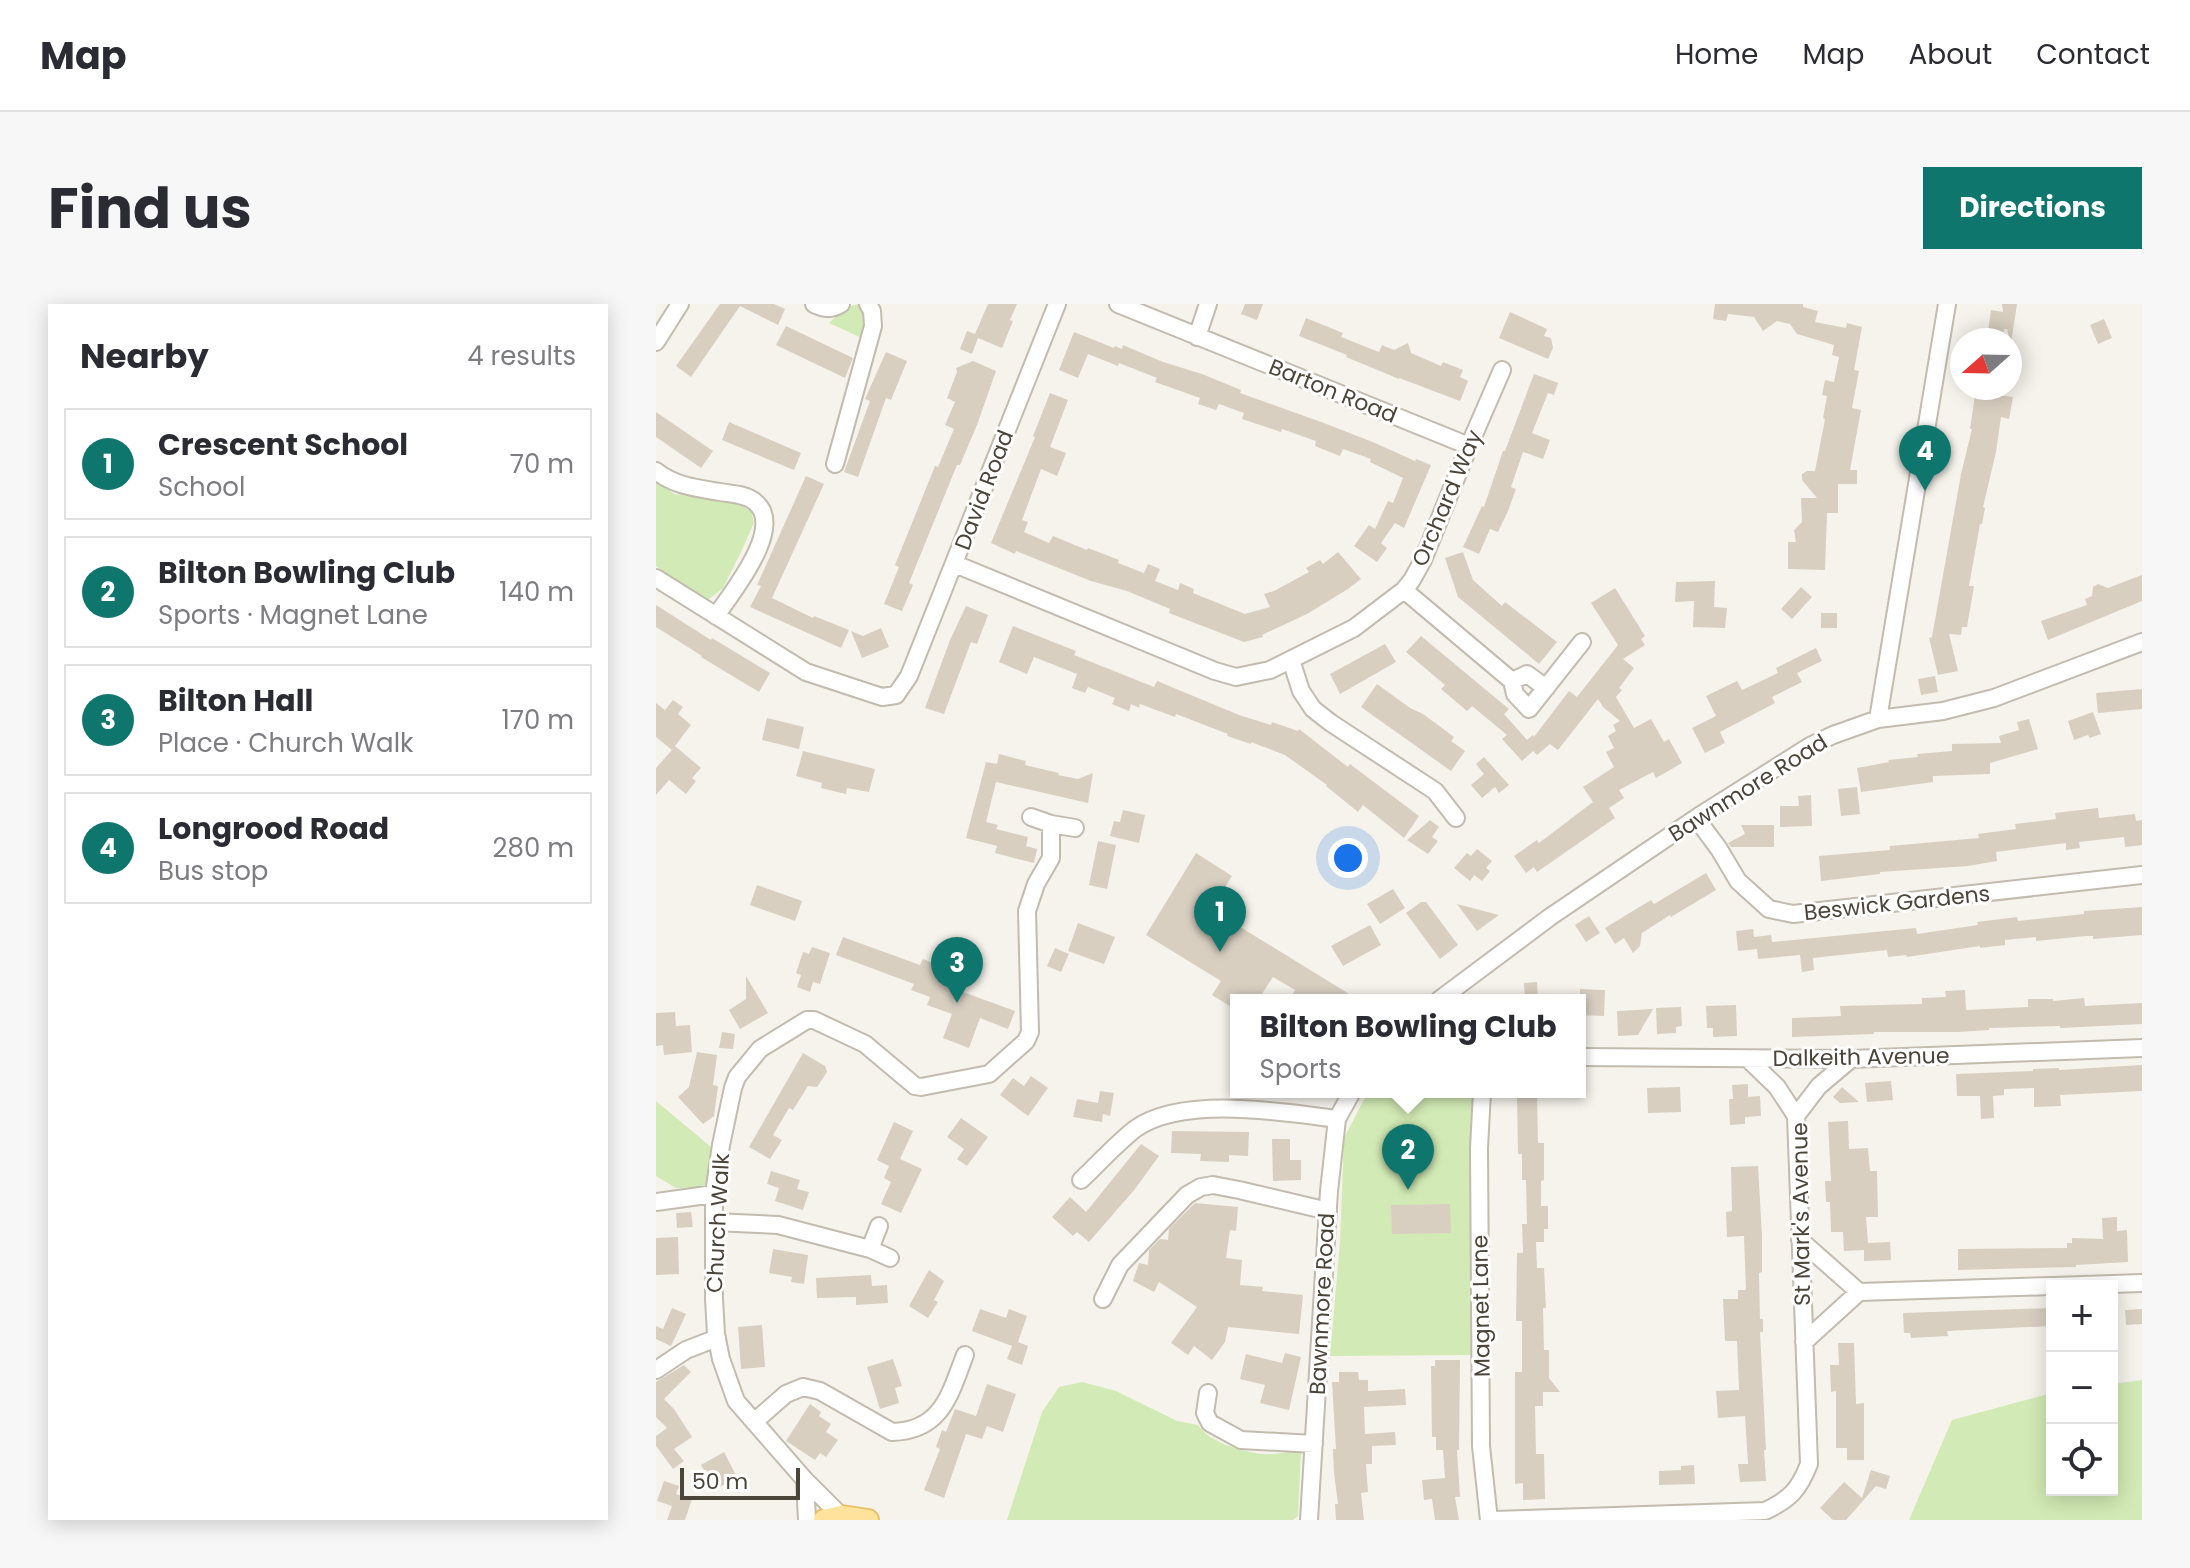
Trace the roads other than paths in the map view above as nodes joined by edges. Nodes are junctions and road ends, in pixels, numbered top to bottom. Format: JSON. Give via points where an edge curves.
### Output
{"nodes":[{"id":1,"x":680,"y":304,"type":"edge"},
{"id":2,"x":814,"y":304,"type":"edge"},
{"id":3,"x":841,"y":304,"type":"edge"},
{"id":4,"x":868,"y":304,"type":"edge"},
{"id":5,"x":1057,"y":304,"type":"edge"},
{"id":6,"x":1118,"y":304,"type":"edge"},
{"id":7,"x":1208,"y":304,"type":"edge"},
{"id":8,"x":1947,"y":304,"type":"edge"},
{"id":9,"x":1197,"y":337,"type":"junction"},
{"id":10,"x":656,"y":342,"type":"edge"},
{"id":11,"x":1502,"y":370,"type":"dead end"},
{"id":12,"x":1469,"y":446,"type":"junction"},
{"id":13,"x":835,"y":464,"type":"dead end"},
{"id":14,"x":656,"y":471,"type":"edge"},
{"id":15,"x":955,"y":564,"type":"junction"},
{"id":16,"x":656,"y":578,"type":"edge"},
{"id":17,"x":1404,"y":590,"type":"junction"},
{"id":18,"x":716,"y":616,"type":"junction"},
{"id":19,"x":1582,"y":642,"type":"dead end"},
{"id":20,"x":2142,"y":642,"type":"edge"},
{"id":21,"x":1291,"y":660,"type":"junction"},
{"id":22,"x":1512,"y":681,"type":"junction"},
{"id":23,"x":1546,"y":688,"type":"junction"},
{"id":24,"x":1878,"y":719,"type":"junction"},
{"id":25,"x":1031,"y":817,"type":"dead end"},
{"id":26,"x":1456,"y":818,"type":"dead end"},
{"id":27,"x":1696,"y":818,"type":"junction"},
{"id":28,"x":1051,"y":824,"type":"junction"},
{"id":29,"x":1075,"y":828,"type":"dead end"},
{"id":30,"x":2142,"y":875,"type":"edge"},
{"id":31,"x":1452,"y":994,"type":"edge"},
{"id":32,"x":2142,"y":1048,"type":"edge"},
{"id":33,"x":1586,"y":1057,"type":"edge"},
{"id":34,"x":1748,"y":1059,"type":"junction"},
{"id":35,"x":1851,"y":1059,"type":"junction"},
{"id":36,"x":1349,"y":1098,"type":"edge"},
{"id":37,"x":1482,"y":1098,"type":"edge"},
{"id":38,"x":1796,"y":1116,"type":"junction"},
{"id":39,"x":1337,"y":1119,"type":"junction"},
{"id":40,"x":1081,"y":1180,"type":"dead end"},
{"id":41,"x":714,"y":1194,"type":"junction"},
{"id":42,"x":656,"y":1202,"type":"edge"},
{"id":43,"x":1328,"y":1211,"type":"junction"},
{"id":44,"x":714,"y":1222,"type":"junction"},
{"id":45,"x":879,"y":1226,"type":"dead end"},
{"id":46,"x":1800,"y":1240,"type":"junction"},
{"id":47,"x":870,"y":1249,"type":"junction"},
{"id":48,"x":890,"y":1258,"type":"dead end"},
{"id":49,"x":2142,"y":1283,"type":"edge"},
{"id":50,"x":2118,"y":1284,"type":"edge"},
{"id":51,"x":2046,"y":1286,"type":"edge"},
{"id":52,"x":1859,"y":1292,"type":"junction"},
{"id":53,"x":1103,"y":1299,"type":"dead end"},
{"id":54,"x":717,"y":1338,"type":"junction"},
{"id":55,"x":1804,"y":1342,"type":"junction"},
{"id":56,"x":965,"y":1355,"type":"dead end"},
{"id":57,"x":656,"y":1370,"type":"edge"},
{"id":58,"x":1208,"y":1393,"type":"dead end"},
{"id":59,"x":754,"y":1422,"type":"junction"},
{"id":60,"x":1314,"y":1444,"type":"junction"},
{"id":61,"x":805,"y":1480,"type":"junction"},
{"id":62,"x":832,"y":1518,"type":"edge"},
{"id":63,"x":807,"y":1520,"type":"edge"},
{"id":64,"x":868,"y":1520,"type":"edge"},
{"id":65,"x":1309,"y":1520,"type":"edge"},
{"id":66,"x":1491,"y":1520,"type":"edge"}],
"edges":[{"from":1,"to":10,"type":"street"},
{"from":2,"to":3,"type":"street","via":[[824,309]]},
{"from":4,"to":13,"type":"street","via":[[873,326]]},
{"from":5,"to":15,"type":"street","name":"David Road"},
{"from":6,"to":9,"type":"street","name":"Barton Road"},
{"from":7,"to":9,"type":"street"},
{"from":8,"to":24,"type":"street"},
{"from":9,"to":12,"type":"street","name":"Barton Road"},
{"from":11,"to":12,"type":"street","name":"Orchard Way"},
{"from":12,"to":17,"type":"street","name":"Orchard Way","via":[[1423,560]]},
{"from":14,"to":18,"type":"street","via":[[682,486],[750,498],[765,517],[753,558]]},
{"from":15,"to":18,"type":"street","name":"David Road","via":[[909,676],[896,695],[882,697],[806,672]]},
{"from":15,"to":21,"type":"street","name":"Orchard Way","via":[[1236,677]]},
{"from":16,"to":18,"type":"street"},
{"from":17,"to":21,"type":"street","name":"Orchard Way","via":[[1354,628]]},
{"from":17,"to":22,"type":"street"},
{"from":19,"to":23,"type":"street"},
{"from":20,"to":24,"type":"street","name":"Bawnmore Road","via":[[1994,698]]},
{"from":21,"to":26,"type":"street","via":[[1313,709],[1435,791]]},
{"from":22,"to":23,"type":"street","via":[[1527,674]]},
{"from":22,"to":23,"type":"street","via":[[1515,694],[1529,709]]},
{"from":24,"to":27,"type":"street","name":"Bawnmore Road","via":[[1810,746]]},
{"from":25,"to":28,"type":"street"},
{"from":27,"to":30,"type":"street","name":"Beswick Gardens","via":[[1738,881],[1769,909],[1793,914]]},
{"from":27,"to":31,"type":"street","name":"Bawnmore Road","via":[[1550,917]]},
{"from":28,"to":29,"type":"street"},
{"from":28,"to":41,"type":"street","name":"Church Walk","via":[[1051,858],[1027,911],[1026,1041],[989,1074],[921,1087],[910,1084],[865,1044],[814,1020],[804,1021],[760,1049],[737,1077]]},
{"from":32,"to":35,"type":"street","name":"Dalkeith Avenue"},
{"from":33,"to":34,"type":"street","name":"Dalkeith Avenue"},
{"from":34,"to":35,"type":"street","name":"Dalkeith Avenue"},
{"from":34,"to":38,"type":"street","via":[[1777,1087]]},
{"from":35,"to":38,"type":"street","name":"St Mark's Avenue","via":[[1819,1086]]},
{"from":36,"to":39,"type":"street","name":"Bawnmore Road"},
{"from":37,"to":66,"type":"street","name":"Magnet Lane","via":[[1481,1446]]},
{"from":38,"to":46,"type":"street","name":"St Mark's Avenue"},
{"from":39,"to":40,"type":"street","via":[[1264,1110],[1167,1114],[1136,1128]]},
{"from":39,"to":43,"type":"street","name":"Bawnmore Road"},
{"from":41,"to":42,"type":"street"},
{"from":41,"to":44,"type":"street","name":"Church Walk"},
{"from":43,"to":53,"type":"street","via":[[1213,1185],[1201,1187],[1120,1265]]},
{"from":43,"to":60,"type":"street","name":"Bawnmore Road"},
{"from":44,"to":47,"type":"street","via":[[778,1225]]},
{"from":44,"to":54,"type":"street","name":"Church Walk"},
{"from":45,"to":47,"type":"street"},
{"from":46,"to":52,"type":"street"},
{"from":46,"to":55,"type":"street","name":"St Mark's Avenue"},
{"from":47,"to":48,"type":"street"},
{"from":49,"to":50,"type":"street"},
{"from":51,"to":52,"type":"street"},
{"from":52,"to":55,"type":"street"},
{"from":54,"to":57,"type":"street"},
{"from":54,"to":59,"type":"street","name":"Church Walk","via":[[736,1401]]},
{"from":55,"to":66,"type":"street","name":"St Mark's Avenue","via":[[1809,1464],[1801,1483],[1777,1505],[1765,1511]]},
{"from":56,"to":59,"type":"street","via":[[938,1414],[917,1428],[892,1432],[820,1391],[803,1387],[786,1394]]},
{"from":58,"to":60,"type":"street","via":[[1205,1413],[1210,1423],[1241,1440]]},
{"from":59,"to":61,"type":"street","name":"Church Walk"},
{"from":60,"to":65,"type":"street","name":"Bawnmore Road"},
{"from":61,"to":62,"type":"street","name":"Church Walk"},
{"from":61,"to":63,"type":"street"},
{"from":62,"to":64,"type":"main road"}]}
